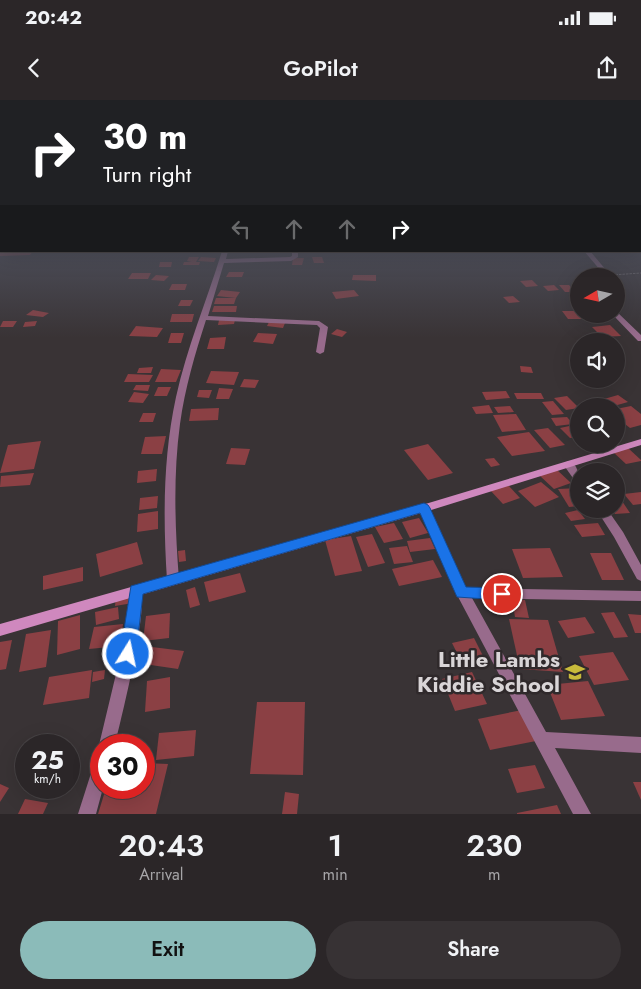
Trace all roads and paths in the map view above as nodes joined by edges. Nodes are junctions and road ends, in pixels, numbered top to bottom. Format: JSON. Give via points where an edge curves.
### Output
{"nodes":[{"id":1,"x":219,"y":271,"type":"edge"},
{"id":2,"x":641,"y":272,"type":"edge"},
{"id":3,"x":625,"y":274,"type":"edge"},
{"id":4,"x":205,"y":318,"type":"junction"},
{"id":5,"x":625,"y":321,"type":"edge"},
{"id":6,"x":641,"y":338,"type":"edge"},
{"id":7,"x":320,"y":352,"type":"dead end"},
{"id":8,"x":641,"y":442,"type":"edge"},
{"id":9,"x":568,"y":464,"type":"junction"},
{"id":10,"x":570,"y":467,"type":"edge"},
{"id":11,"x":424,"y":508,"type":"junction"},
{"id":12,"x":607,"y":518,"type":"edge"},
{"id":13,"x":641,"y":576,"type":"edge"},
{"id":14,"x":173,"y":580,"type":"junction"},
{"id":15,"x":136,"y":590,"type":"junction"},
{"id":16,"x":462,"y":593,"type":"junction"},
{"id":17,"x":641,"y":596,"type":"edge"},
{"id":18,"x":0,"y":630,"type":"edge"},
{"id":19,"x":110,"y":734,"type":"edge"},
{"id":20,"x":543,"y":740,"type":"junction"},
{"id":21,"x":641,"y":745,"type":"edge"},
{"id":22,"x":91,"y":799,"type":"edge"},
{"id":23,"x":87,"y":814,"type":"edge"},
{"id":24,"x":582,"y":814,"type":"edge"}],
"edges":[{"from":1,"to":4,"type":"street"},
{"from":2,"to":3,"type":"path"},
{"from":4,"to":7,"type":"street","via":[[319,323],[324,327]]},
{"from":4,"to":14,"type":"street","via":[[187,372],[170,464],[169,533]]},
{"from":5,"to":6,"type":"street"},
{"from":8,"to":9,"type":"main road"},
{"from":9,"to":10,"type":"street"},
{"from":9,"to":11,"type":"main road"},
{"from":11,"to":14,"type":"main road"},
{"from":11,"to":16,"type":"street"},
{"from":12,"to":13,"type":"street"},
{"from":14,"to":15,"type":"main road"},
{"from":15,"to":18,"type":"main road"},
{"from":15,"to":19,"type":"street","via":[[123,680]]},
{"from":16,"to":17,"type":"street"},
{"from":16,"to":20,"type":"street"},
{"from":20,"to":21,"type":"street"},
{"from":20,"to":24,"type":"street"},
{"from":22,"to":23,"type":"street"}]}
